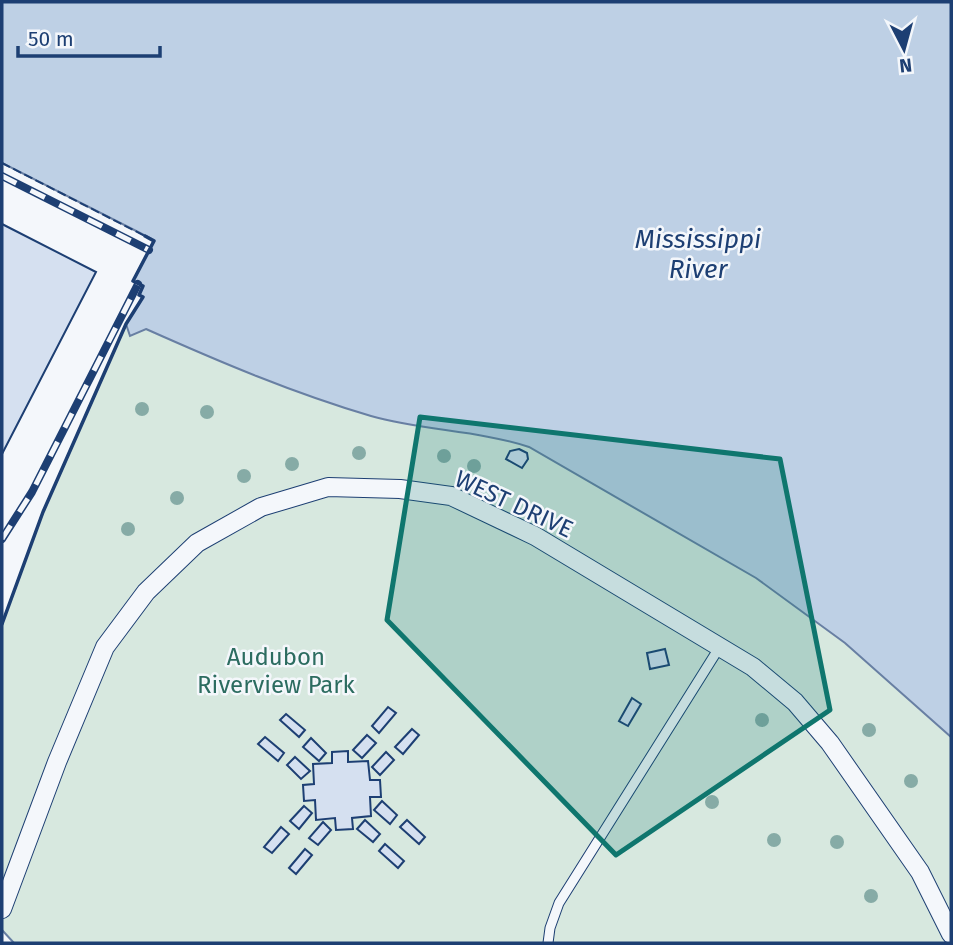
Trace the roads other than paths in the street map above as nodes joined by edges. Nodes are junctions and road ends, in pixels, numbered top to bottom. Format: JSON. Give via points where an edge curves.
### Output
{"nodes":[{"id":1,"x":719,"y":648,"type":"junction"},
{"id":2,"x":2,"y":909,"type":"edge"},
{"id":3,"x":951,"y":934,"type":"edge"},
{"id":4,"x":548,"y":943,"type":"edge"}],
"edges":[{"from":1,"to":2,"type":"street","name":"WEST DRIVE","via":[[535,536],[451,496],[327,487],[261,507],[197,543],[146,592],[105,647]]},
{"from":1,"to":3,"type":"street","name":"WEST DRIVE","via":[[753,667],[795,702],[830,743],[920,872]]},
{"from":1,"to":4,"type":"lane","via":[[559,903]]}]}
